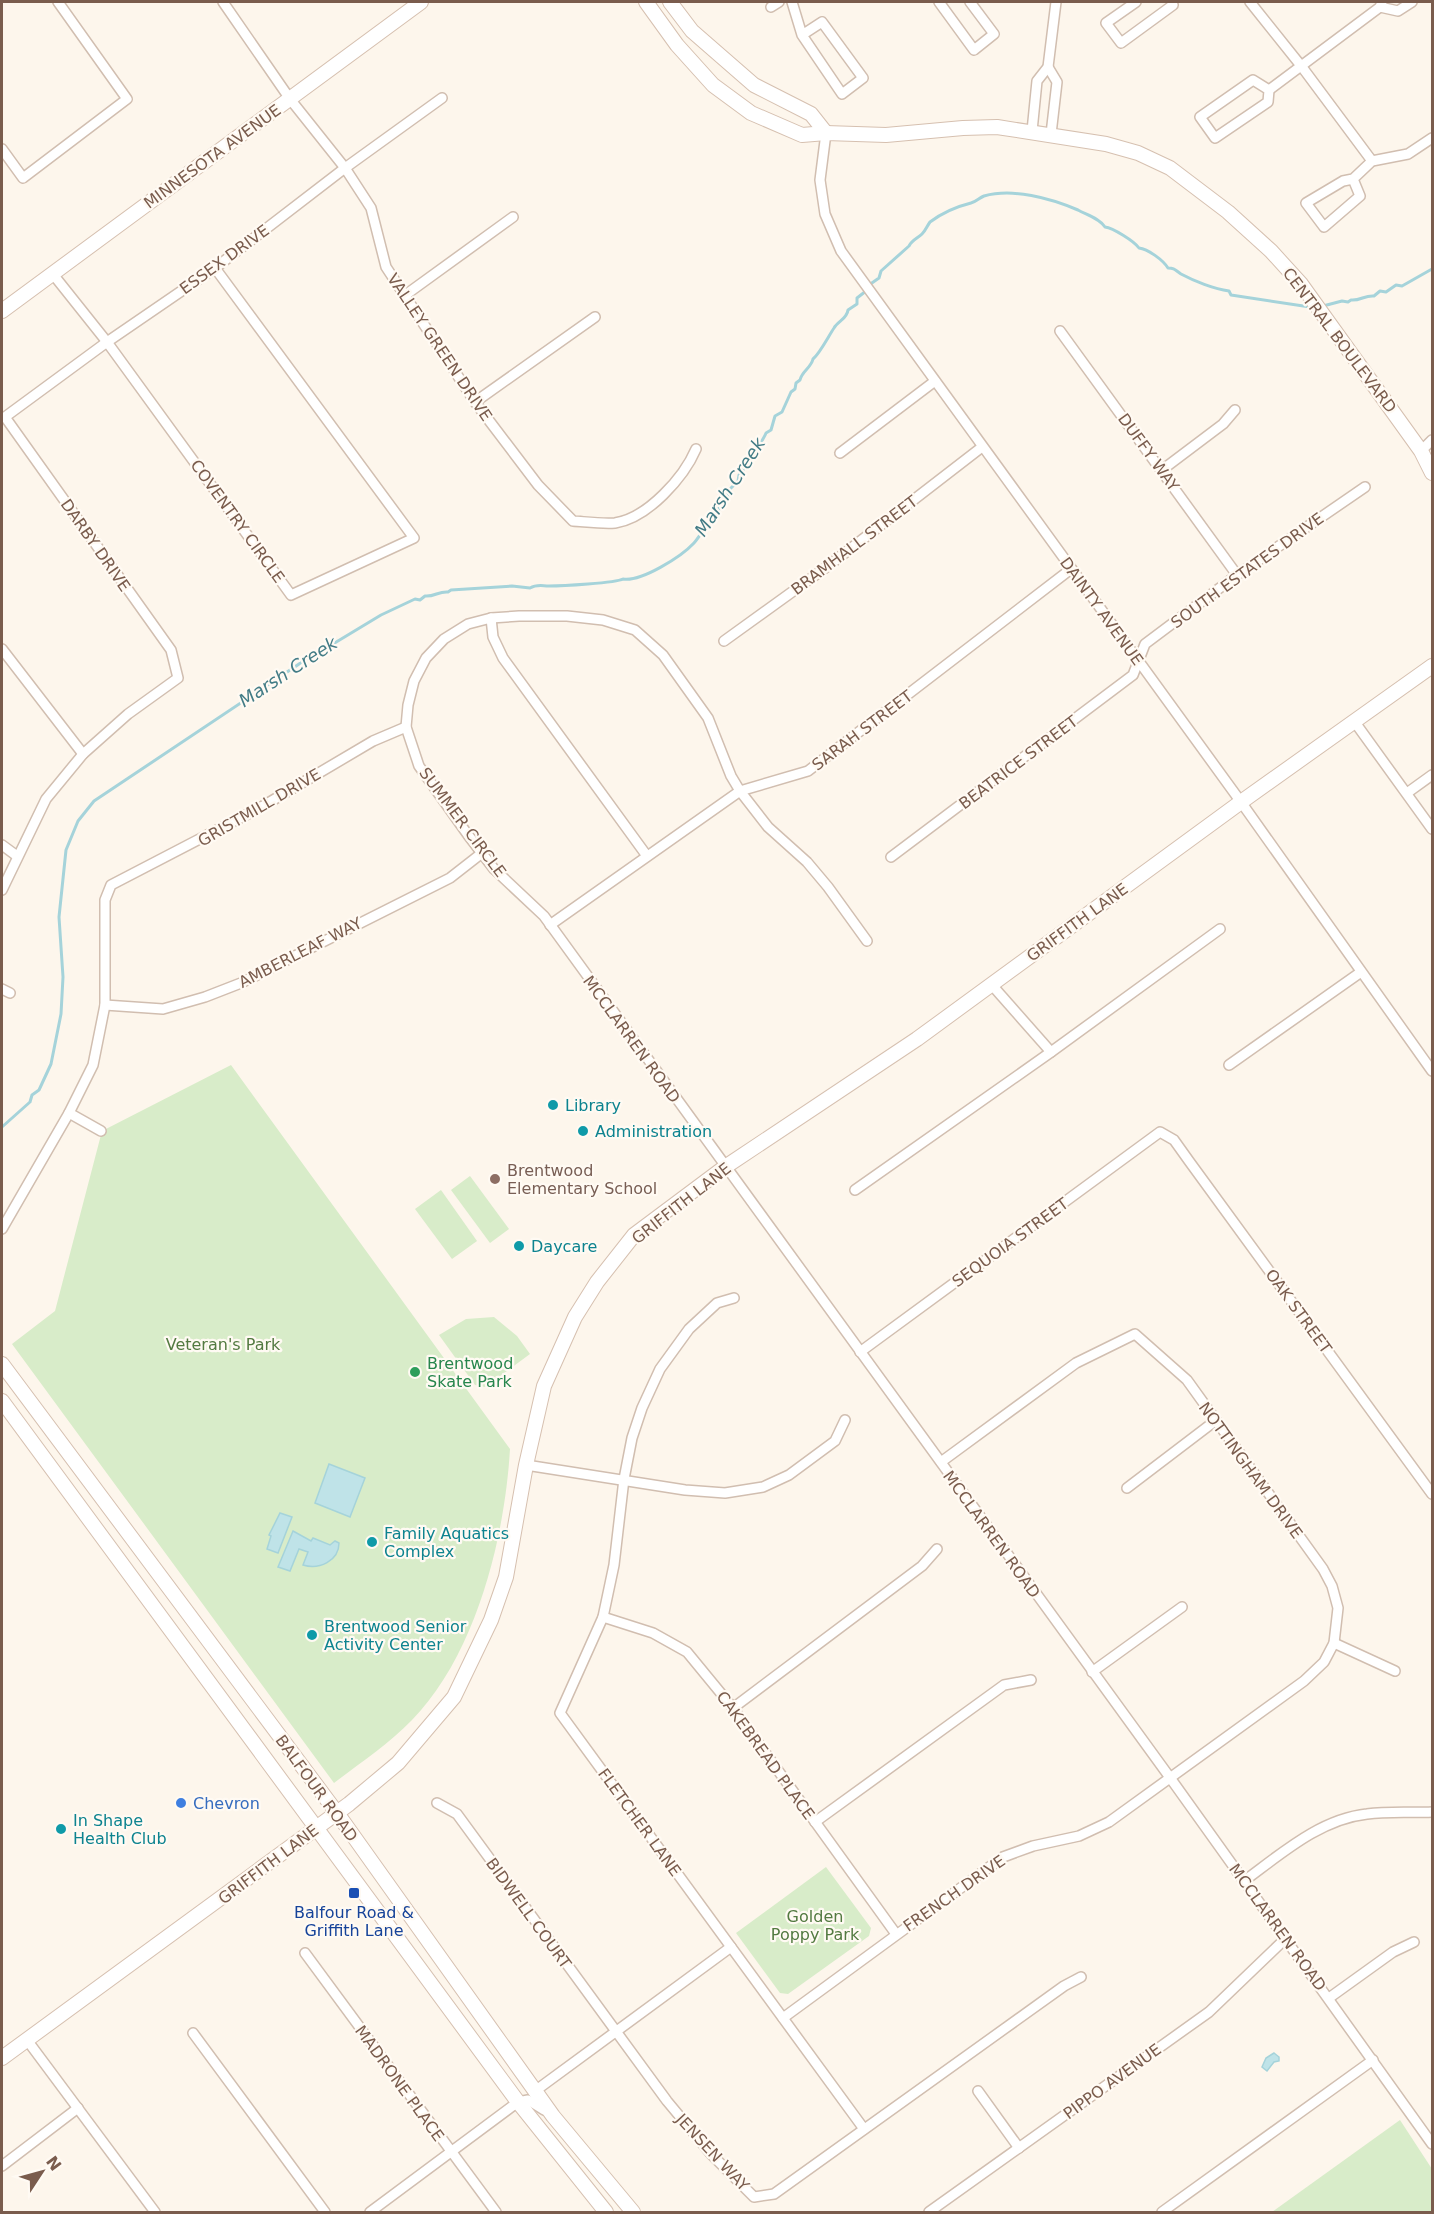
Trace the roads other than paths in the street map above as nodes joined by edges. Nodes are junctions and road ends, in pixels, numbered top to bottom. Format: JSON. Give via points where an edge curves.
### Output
{"nodes":[{"id":1,"x":58,"y":2,"type":"edge"},
{"id":2,"x":223,"y":2,"type":"edge"},
{"id":3,"x":421,"y":2,"type":"edge"},
{"id":4,"x":646,"y":2,"type":"edge"},
{"id":5,"x":670,"y":2,"type":"edge"},
{"id":6,"x":792,"y":2,"type":"edge"},
{"id":7,"x":939,"y":2,"type":"edge"},
{"id":8,"x":970,"y":2,"type":"edge"},
{"id":9,"x":1056,"y":2,"type":"edge"},
{"id":10,"x":1136,"y":2,"type":"edge"},
{"id":11,"x":1172,"y":2,"type":"edge"},
{"id":12,"x":1250,"y":2,"type":"edge"},
{"id":13,"x":1412,"y":2,"type":"edge"},
{"id":14,"x":1381,"y":4,"type":"edge"},
{"id":15,"x":802,"y":35,"type":"junction"},
{"id":16,"x":1048,"y":67,"type":"junction"},
{"id":17,"x":1302,"y":67,"type":"junction"},
{"id":18,"x":1269,"y":90,"type":"junction"},
{"id":19,"x":442,"y":98,"type":"dead end"},
{"id":20,"x":290,"y":99,"type":"junction"},
{"id":21,"x":1032,"y":131,"type":"junction"},
{"id":22,"x":826,"y":133,"type":"junction"},
{"id":23,"x":1051,"y":134,"type":"junction"},
{"id":24,"x":1432,"y":138,"type":"edge"},
{"id":25,"x":2,"y":149,"type":"edge"},
{"id":26,"x":1372,"y":161,"type":"junction"},
{"id":27,"x":345,"y":168,"type":"junction"},
{"id":28,"x":1353,"y":180,"type":"junction"},
{"id":29,"x":513,"y":217,"type":"dead end"},
{"id":30,"x":215,"y":268,"type":"junction"},
{"id":31,"x":52,"y":273,"type":"junction"},
{"id":32,"x":404,"y":296,"type":"junction"},
{"id":33,"x":2,"y":311,"type":"edge"},
{"id":34,"x":595,"y":317,"type":"dead end"},
{"id":35,"x":1060,"y":331,"type":"dead end"},
{"id":36,"x":107,"y":342,"type":"junction"},
{"id":37,"x":935,"y":381,"type":"junction"},
{"id":38,"x":475,"y":402,"type":"junction"},
{"id":39,"x":1235,"y":410,"type":"dead end"},
{"id":40,"x":4,"y":417,"type":"joint"},
{"id":41,"x":1432,"y":440,"type":"edge"},
{"id":42,"x":982,"y":447,"type":"junction"},
{"id":43,"x":696,"y":448,"type":"dead end"},
{"id":44,"x":1421,"y":451,"type":"junction"},
{"id":45,"x":840,"y":453,"type":"dead end"},
{"id":46,"x":1162,"y":470,"type":"junction"},
{"id":47,"x":1432,"y":472,"type":"edge"},
{"id":48,"x":1365,"y":486,"type":"dead end"},
{"id":49,"x":1071,"y":569,"type":"junction"},
{"id":50,"x":1237,"y":575,"type":"junction"},
{"id":51,"x":490,"y":618,"type":"junction"},
{"id":52,"x":724,"y":641,"type":"dead end"},
{"id":53,"x":2,"y":649,"type":"edge"},
{"id":54,"x":1138,"y":661,"type":"junction"},
{"id":55,"x":1432,"y":666,"type":"edge"},
{"id":56,"x":1354,"y":722,"type":"junction"},
{"id":57,"x":406,"y":727,"type":"junction"},
{"id":58,"x":83,"y":754,"type":"junction"},
{"id":59,"x":1432,"y":775,"type":"edge"},
{"id":60,"x":740,"y":790,"type":"junction"},
{"id":61,"x":1407,"y":793,"type":"junction"},
{"id":62,"x":1241,"y":802,"type":"junction"},
{"id":63,"x":1432,"y":829,"type":"edge"},
{"id":64,"x":2,"y":845,"type":"edge"},
{"id":65,"x":482,"y":853,"type":"junction"},
{"id":66,"x":16,"y":856,"type":"junction"},
{"id":67,"x":647,"y":856,"type":"junction"},
{"id":68,"x":891,"y":857,"type":"dead end"},
{"id":69,"x":2,"y":890,"type":"edge"},
{"id":70,"x":550,"y":925,"type":"junction"},
{"id":71,"x":1220,"y":929,"type":"dead end"},
{"id":72,"x":867,"y":940,"type":"dead end"},
{"id":73,"x":1360,"y":972,"type":"junction"},
{"id":74,"x":991,"y":984,"type":"junction"},
{"id":75,"x":105,"y":1005,"type":"junction"},
{"id":76,"x":1051,"y":1052,"type":"junction"},
{"id":77,"x":1229,"y":1065,"type":"dead end"},
{"id":78,"x":1432,"y":1071,"type":"edge"},
{"id":79,"x":69,"y":1113,"type":"junction"},
{"id":80,"x":100,"y":1131,"type":"dead end"},
{"id":81,"x":1160,"y":1132,"type":"joint"},
{"id":82,"x":725,"y":1167,"type":"junction"},
{"id":83,"x":855,"y":1190,"type":"dead end"},
{"id":84,"x":2,"y":1229,"type":"edge"},
{"id":85,"x":734,"y":1298,"type":"dead end"},
{"id":86,"x":860,"y":1352,"type":"junction"},
{"id":87,"x":2,"y":1364,"type":"edge"},
{"id":88,"x":2,"y":1401,"type":"edge"},
{"id":89,"x":845,"y":1420,"type":"dead end"},
{"id":90,"x":1215,"y":1421,"type":"junction"},
{"id":91,"x":941,"y":1462,"type":"junction"},
{"id":92,"x":526,"y":1465,"type":"junction"},
{"id":93,"x":624,"y":1479,"type":"junction"},
{"id":94,"x":1127,"y":1488,"type":"dead end"},
{"id":95,"x":1431,"y":1491,"type":"edge"},
{"id":96,"x":938,"y":1549,"type":"dead end"},
{"id":97,"x":1182,"y":1608,"type":"dead end"},
{"id":98,"x":603,"y":1617,"type":"junction"},
{"id":99,"x":1334,"y":1643,"type":"junction"},
{"id":100,"x":1395,"y":1671,"type":"dead end"},
{"id":101,"x":1092,"y":1672,"type":"junction"},
{"id":102,"x":1031,"y":1680,"type":"dead end"},
{"id":103,"x":733,"y":1708,"type":"junction"},
{"id":104,"x":1171,"y":1779,"type":"junction"},
{"id":105,"x":437,"y":1803,"type":"dead end"},
{"id":106,"x":1432,"y":1812,"type":"edge"},
{"id":107,"x":337,"y":1813,"type":"junction"},
{"id":108,"x":815,"y":1822,"type":"junction"},
{"id":109,"x":317,"y":1828,"type":"junction"},
{"id":110,"x":1244,"y":1881,"type":"junction"},
{"id":111,"x":896,"y":1934,"type":"junction"},
{"id":112,"x":1286,"y":1939,"type":"junction"},
{"id":113,"x":1414,"y":1942,"type":"dead end"},
{"id":114,"x":731,"y":1947,"type":"junction"},
{"id":115,"x":305,"y":1953,"type":"dead end"},
{"id":116,"x":1081,"y":1977,"type":"dead end"},
{"id":117,"x":1329,"y":1998,"type":"junction"},
{"id":118,"x":783,"y":2018,"type":"junction"},
{"id":119,"x":616,"y":2031,"type":"junction"},
{"id":120,"x":193,"y":2033,"type":"dead end"},
{"id":121,"x":27,"y":2040,"type":"junction"},
{"id":122,"x":2,"y":2058,"type":"edge"},
{"id":123,"x":1373,"y":2060,"type":"junction"},
{"id":124,"x":535,"y":2091,"type":"junction"},
{"id":125,"x":978,"y":2091,"type":"dead end"},
{"id":126,"x":518,"y":2102,"type":"junction"},
{"id":127,"x":78,"y":2108,"type":"junction"},
{"id":128,"x":553,"y":2116,"type":"junction"},
{"id":129,"x":864,"y":2129,"type":"junction"},
{"id":130,"x":1432,"y":2144,"type":"edge"},
{"id":131,"x":1019,"y":2148,"type":"junction"},
{"id":132,"x":451,"y":2152,"type":"junction"},
{"id":133,"x":2,"y":2166,"type":"edge"},
{"id":134,"x":155,"y":2212,"type":"edge"},
{"id":135,"x":325,"y":2212,"type":"edge"},
{"id":136,"x":370,"y":2212,"type":"edge"},
{"id":137,"x":496,"y":2212,"type":"edge"},
{"id":138,"x":606,"y":2212,"type":"edge"},
{"id":139,"x":633,"y":2212,"type":"edge"},
{"id":140,"x":929,"y":2212,"type":"edge"},
{"id":141,"x":1162,"y":2212,"type":"edge"}],
"edges":[{"from":1,"to":25,"type":"street","via":[[127,99],[22,178]]},
{"from":2,"to":20,"type":"street","name":"VALLEY GREEN DRIVE"},
{"from":3,"to":20,"type":"street","name":"MINNESOTA AVENUE"},
{"from":4,"to":22,"type":"street","name":"CENTRAL BOULEVARD","via":[[713,85],[751,113],[802,135]]},
{"from":5,"to":22,"type":"street","via":[[692,31],[754,85],[811,114]]},
{"from":6,"to":15,"type":"street"},
{"from":7,"to":8,"type":"street","via":[[974,50],[994,34]]},
{"from":9,"to":16,"type":"street"},
{"from":10,"to":11,"type":"street","via":[[1106,23],[1121,43]]},
{"from":12,"to":17,"type":"street"},
{"from":13,"to":14,"type":"street","via":[[1398,11]]},
{"from":14,"to":17,"type":"street"},
{"from":15,"to":15,"type":"street","via":[[842,94],[863,78],[822,22]]},
{"from":16,"to":21,"type":"street","via":[[1037,81]]},
{"from":16,"to":23,"type":"street","via":[[1057,82]]},
{"from":17,"to":18,"type":"street"},
{"from":17,"to":26,"type":"street"},
{"from":18,"to":18,"type":"street","via":[[1253,80],[1200,117],[1215,138],[1268,102]]},
{"from":19,"to":27,"type":"street","name":"ESSEX DRIVE"},
{"from":20,"to":27,"type":"street","name":"VALLEY GREEN DRIVE"},
{"from":20,"to":31,"type":"street","name":"MINNESOTA AVENUE"},
{"from":21,"to":22,"type":"street","name":"CENTRAL BOULEVARD","via":[[975,127],[886,135]]},
{"from":21,"to":23,"type":"street","name":"CENTRAL BOULEVARD"},
{"from":22,"to":37,"type":"street","name":"DAINTY AVENUE","via":[[820,180],[825,214],[841,251]]},
{"from":23,"to":44,"type":"street","name":"CENTRAL BOULEVARD","via":[[1138,153],[1170,168],[1228,212],[1301,284]]},
{"from":24,"to":26,"type":"street","via":[[1408,154]]},
{"from":26,"to":28,"type":"street"},
{"from":27,"to":30,"type":"street","name":"ESSEX DRIVE"},
{"from":27,"to":32,"type":"street","name":"VALLEY GREEN DRIVE","via":[[371,208],[386,267]]},
{"from":28,"to":28,"type":"street","via":[[1343,181],[1306,203],[1324,227],[1360,196]]},
{"from":29,"to":32,"type":"street"},
{"from":30,"to":36,"type":"street","name":"ESSEX DRIVE"},
{"from":30,"to":36,"type":"street","name":"COVENTRY CIRCLE","via":[[414,538],[291,595]]},
{"from":31,"to":33,"type":"street","name":"MINNESOTA AVENUE"},
{"from":31,"to":36,"type":"street","name":"COVENTRY CIRCLE"},
{"from":32,"to":38,"type":"street","name":"VALLEY GREEN DRIVE"},
{"from":34,"to":38,"type":"street"},
{"from":35,"to":46,"type":"street","name":"DUFFY WAY"},
{"from":36,"to":40,"type":"street","name":"ESSEX DRIVE"},
{"from":37,"to":42,"type":"street","name":"DAINTY AVENUE"},
{"from":37,"to":45,"type":"street"},
{"from":38,"to":43,"type":"street","name":"VALLEY GREEN DRIVE","via":[[538,485],[573,521],[616,523],[644,512],[670,488]]},
{"from":39,"to":46,"type":"street","via":[[1223,424]]},
{"from":40,"to":58,"type":"street","name":"DARBY DRIVE","via":[[171,650],[178,678],[128,714]]},
{"from":41,"to":44,"type":"street"},
{"from":42,"to":49,"type":"street","name":"DAINTY AVENUE"},
{"from":42,"to":52,"type":"street","name":"BRAMHALL STREET"},
{"from":44,"to":47,"type":"street","name":"CENTRAL BOULEVARD"},
{"from":46,"to":50,"type":"street","name":"DUFFY WAY"},
{"from":48,"to":50,"type":"street","name":"SOUTH ESTATES DRIVE"},
{"from":49,"to":54,"type":"street","name":"DAINTY AVENUE"},
{"from":49,"to":60,"type":"street","name":"SARAH STREET","via":[[808,771]]},
{"from":50,"to":54,"type":"street","name":"SOUTH ESTATES DRIVE","via":[[1145,644]]},
{"from":51,"to":57,"type":"street","name":"SUMMER CIRCLE","via":[[468,624],[444,639],[426,658],[414,681]]},
{"from":51,"to":60,"type":"street","name":"SUMMER CIRCLE","via":[[567,616],[603,620],[635,630],[663,655],[708,718]]},
{"from":51,"to":67,"type":"street","via":[[493,637],[503,658]]},
{"from":53,"to":58,"type":"street"},
{"from":54,"to":62,"type":"street","name":"DAINTY AVENUE"},
{"from":54,"to":68,"type":"street","name":"BEATRICE STREET","via":[[1133,675]]},
{"from":55,"to":56,"type":"street","name":"GRIFFITH LANE"},
{"from":56,"to":61,"type":"street"},
{"from":56,"to":62,"type":"street","name":"GRIFFITH LANE"},
{"from":57,"to":65,"type":"street","name":"SUMMER CIRCLE","via":[[419,766]]},
{"from":57,"to":75,"type":"street","name":"GRISTMILL DRIVE","via":[[373,741],[263,806],[111,885],[105,900]]},
{"from":58,"to":66,"type":"street","via":[[46,799]]},
{"from":59,"to":61,"type":"street"},
{"from":60,"to":67,"type":"street","name":"SARAH STREET"},
{"from":60,"to":72,"type":"street","name":"SUMMER CIRCLE","via":[[768,827],[807,862]]},
{"from":61,"to":63,"type":"street"},
{"from":62,"to":73,"type":"street","name":"DAINTY AVENUE"},
{"from":62,"to":74,"type":"street","name":"GRIFFITH LANE"},
{"from":64,"to":66,"type":"street"},
{"from":65,"to":70,"type":"street","name":"SUMMER CIRCLE"},
{"from":65,"to":75,"type":"street","name":"AMBERLEAF WAY","via":[[450,878],[241,983],[163,1009]]},
{"from":66,"to":69,"type":"street"},
{"from":67,"to":70,"type":"street","name":"SARAH STREET"},
{"from":70,"to":82,"type":"street","name":"MCCLARREN ROAD"},
{"from":71,"to":76,"type":"street"},
{"from":73,"to":77,"type":"street"},
{"from":73,"to":78,"type":"street","name":"DAINTY AVENUE"},
{"from":74,"to":76,"type":"street"},
{"from":74,"to":82,"type":"street","name":"GRIFFITH LANE","via":[[917,1039]]},
{"from":75,"to":79,"type":"street","via":[[93,1065]]},
{"from":76,"to":83,"type":"street"},
{"from":79,"to":80,"type":"street"},
{"from":79,"to":84,"type":"street"},
{"from":81,"to":86,"type":"street","name":"SEQUOIA STREET"},
{"from":81,"to":95,"type":"street","name":"OAK STREET","via":[[1174,1140]]},
{"from":82,"to":86,"type":"street","name":"MCCLARREN ROAD"},
{"from":82,"to":92,"type":"street","name":"GRIFFITH LANE","via":[[634,1235],[597,1282],[574,1317],[544,1386]]},
{"from":85,"to":93,"type":"street","name":"FLETCHER LANE","via":[[717,1303],[689,1329],[660,1369],[632,1438]]},
{"from":86,"to":91,"type":"street","name":"MCCLARREN ROAD"},
{"from":87,"to":107,"type":"street","name":"BALFOUR ROAD"},
{"from":88,"to":109,"type":"street","name":"BALFOUR ROAD"},
{"from":89,"to":93,"type":"street","via":[[835,1441],[789,1474],[763,1487],[725,1493]]},
{"from":90,"to":91,"type":"street","name":"NOTTINGHAM DRIVE","via":[[1187,1380],[1135,1334],[1076,1363]]},
{"from":90,"to":94,"type":"street"},
{"from":90,"to":99,"type":"street","name":"NOTTINGHAM DRIVE","via":[[1323,1569],[1338,1608]]},
{"from":91,"to":101,"type":"street","name":"MCCLARREN ROAD"},
{"from":92,"to":93,"type":"street"},
{"from":92,"to":107,"type":"street","name":"GRIFFITH LANE","via":[[506,1577],[491,1620],[454,1697],[398,1763]]},
{"from":93,"to":98,"type":"street","name":"FLETCHER LANE","via":[[614,1565]]},
{"from":96,"to":103,"type":"street","via":[[922,1566]]},
{"from":97,"to":101,"type":"street"},
{"from":98,"to":103,"type":"street","name":"CAKEBREAD PLACE","via":[[653,1633],[687,1652]]},
{"from":98,"to":114,"type":"street","name":"FLETCHER LANE","via":[[560,1713]]},
{"from":99,"to":100,"type":"street"},
{"from":99,"to":104,"type":"street","name":"NOTTINGHAM DRIVE","via":[[1324,1662],[1304,1681]]},
{"from":101,"to":104,"type":"street","name":"MCCLARREN ROAD"},
{"from":102,"to":108,"type":"street","via":[[1004,1685]]},
{"from":103,"to":108,"type":"street","name":"CAKEBREAD PLACE"},
{"from":104,"to":110,"type":"street","name":"MCCLARREN ROAD"},
{"from":104,"to":111,"type":"street","name":"FRENCH DRIVE","via":[[1109,1822],[1079,1836],[1003,1857]]},
{"from":105,"to":119,"type":"street","name":"BIDWELL COURT","via":[[457,1814]]},
{"from":106,"to":110,"type":"street","via":[[1366,1814],[1333,1822],[1301,1839]]},
{"from":107,"to":109,"type":"street","name":"GRIFFITH LANE"},
{"from":107,"to":124,"type":"street","name":"BALFOUR ROAD"},
{"from":108,"to":111,"type":"street","name":"CAKEBREAD PLACE"},
{"from":109,"to":121,"type":"street","name":"GRIFFITH LANE"},
{"from":109,"to":126,"type":"street","name":"BALFOUR ROAD"},
{"from":110,"to":112,"type":"street","name":"MCCLARREN ROAD"},
{"from":111,"to":118,"type":"street","name":"FRENCH DRIVE"},
{"from":112,"to":117,"type":"street","name":"MCCLARREN ROAD"},
{"from":112,"to":131,"type":"street","name":"PIPPO AVENUE","via":[[1209,2012]]},
{"from":113,"to":117,"type":"street","via":[[1393,1952]]},
{"from":114,"to":118,"type":"street","name":"FLETCHER LANE"},
{"from":114,"to":119,"type":"street"},
{"from":115,"to":132,"type":"street","name":"MADRONE PLACE"},
{"from":116,"to":129,"type":"street"},
{"from":117,"to":123,"type":"street","name":"MCCLARREN ROAD"},
{"from":118,"to":129,"type":"street","name":"FLETCHER LANE"},
{"from":119,"to":124,"type":"street"},
{"from":119,"to":129,"type":"street","name":"JENSEN WAY","via":[[711,2154],[754,2197],[774,2194]]},
{"from":120,"to":135,"type":"street"},
{"from":121,"to":122,"type":"street","name":"GRIFFITH LANE"},
{"from":121,"to":127,"type":"street"},
{"from":123,"to":130,"type":"street","name":"MCCLARREN ROAD"},
{"from":123,"to":141,"type":"street"},
{"from":124,"to":128,"type":"street","name":"BALFOUR ROAD"},
{"from":125,"to":131,"type":"street"},
{"from":126,"to":128,"type":"street","via":[[528,2100]]},
{"from":126,"to":132,"type":"street"},
{"from":126,"to":138,"type":"street","name":"BALFOUR ROAD"},
{"from":127,"to":133,"type":"street"},
{"from":127,"to":134,"type":"street"},
{"from":128,"to":139,"type":"street","name":"BALFOUR ROAD"},
{"from":131,"to":140,"type":"street","name":"PIPPO AVENUE"},
{"from":132,"to":136,"type":"street"},
{"from":132,"to":137,"type":"street","name":"MADRONE PLACE"}]}
